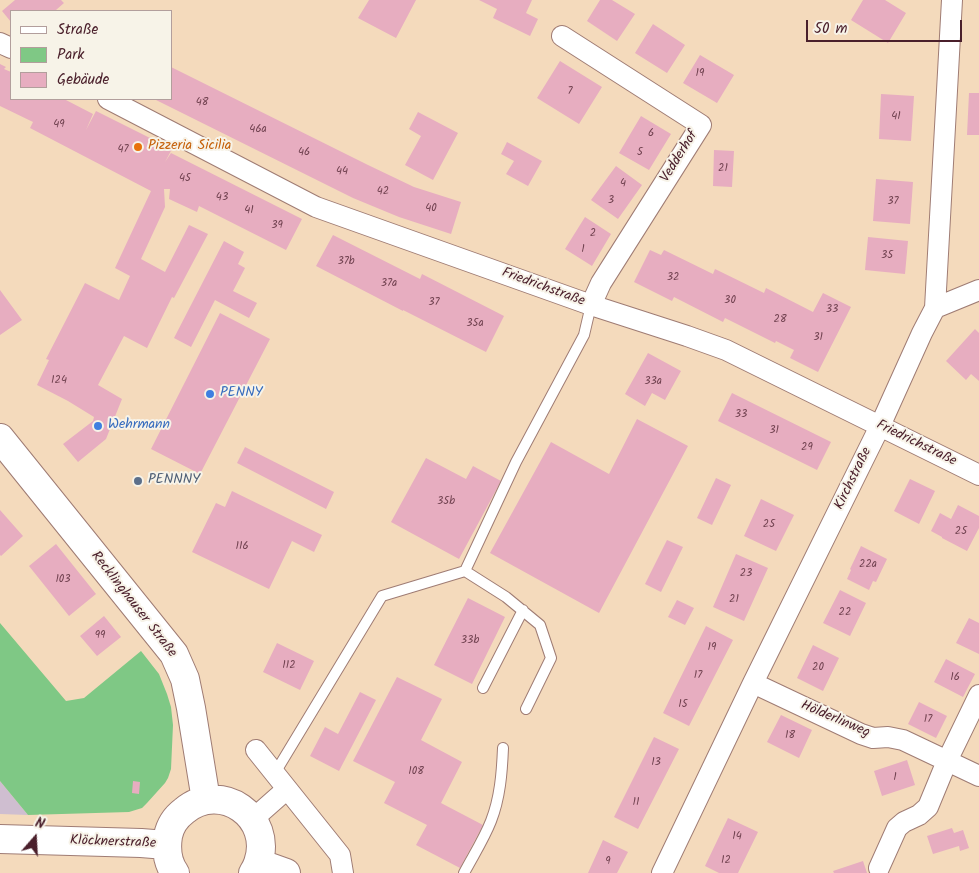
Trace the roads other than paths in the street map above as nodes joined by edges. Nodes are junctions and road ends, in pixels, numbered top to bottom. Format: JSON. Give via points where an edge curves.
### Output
{"nodes":[{"id":1,"x":950,"y":0,"type":"edge"},
{"id":2,"x":562,"y":36,"type":"dead end"},
{"id":3,"x":110,"y":100,"type":"edge"},
{"id":4,"x":979,"y":290,"type":"edge"},
{"id":5,"x":591,"y":306,"type":"junction"},
{"id":6,"x":935,"y":308,"type":"junction"},
{"id":7,"x":880,"y":426,"type":"junction"},
{"id":8,"x":0,"y":438,"type":"edge"},
{"id":9,"x":979,"y":475,"type":"edge"},
{"id":10,"x":466,"y":571,"type":"junction"},
{"id":11,"x":523,"y":610,"type":"junction"},
{"id":12,"x":753,"y":683,"type":"junction"},
{"id":13,"x":483,"y":688,"type":"dead end"},
{"id":14,"x":979,"y":695,"type":"edge"},
{"id":15,"x":526,"y":709,"type":"dead end"},
{"id":16,"x":504,"y":748,"type":"dead end"},
{"id":17,"x":256,"y":750,"type":"dead end"},
{"id":18,"x":946,"y":761,"type":"junction"},
{"id":19,"x":274,"y":773,"type":"junction"},
{"id":20,"x":979,"y":776,"type":"edge"},
{"id":21,"x":287,"y":789,"type":"junction"},
{"id":22,"x":206,"y":800,"type":"junction"},
{"id":23,"x":253,"y":820,"type":"junction"},
{"id":24,"x":0,"y":839,"type":"edge"},
{"id":25,"x":166,"y":846,"type":"junction"},
{"id":26,"x":256,"y":868,"type":"edge"},
{"id":27,"x":879,"y":868,"type":"dead end"},
{"id":28,"x":175,"y":873,"type":"edge"},
{"id":29,"x":286,"y":873,"type":"edge"},
{"id":30,"x":343,"y":873,"type":"edge"},
{"id":31,"x":464,"y":873,"type":"edge"},
{"id":32,"x":662,"y":873,"type":"edge"}],
"edges":[{"from":1,"to":6,"type":"street","name":"Kirchstraße"},
{"from":2,"to":5,"type":"street","name":"Vedderhof","via":[[701,125],[602,283]]},
{"from":3,"to":5,"type":"street","name":"Friedrichstraße","via":[[316,207]]},
{"from":4,"to":6,"type":"street"},
{"from":5,"to":7,"type":"street","name":"Friedrichstraße","via":[[726,350]]},
{"from":5,"to":10,"type":"lane","via":[[584,335],[516,462]]},
{"from":6,"to":7,"type":"street","name":"Kirchstraße"},
{"from":7,"to":9,"type":"street","name":"Friedrichstraße"},
{"from":7,"to":12,"type":"street","name":"Kirchstraße"},
{"from":8,"to":22,"type":"main road","name":"Recklinghauser Straße","via":[[174,654],[185,679]]},
{"from":10,"to":11,"type":"lane"},
{"from":10,"to":19,"type":"lane","via":[[382,596]]},
{"from":11,"to":13,"type":"lane"},
{"from":11,"to":15,"type":"lane","via":[[540,624],[551,658]]},
{"from":12,"to":18,"type":"street","name":"Hölderlinweg","via":[[860,734],[903,740]]},
{"from":12,"to":32,"type":"street","name":"Kirchstraße"},
{"from":14,"to":18,"type":"street"},
{"from":16,"to":31,"type":"lane","via":[[501,782],[491,822]]},
{"from":17,"to":19,"type":"street"},
{"from":18,"to":20,"type":"street","name":"Hölderlinweg"},
{"from":18,"to":27,"type":"street","via":[[928,807],[898,828]]},
{"from":19,"to":21,"type":"street"},
{"from":21,"to":23,"type":"street"},
{"from":21,"to":30,"type":"street","via":[[340,855]]},
{"from":22,"to":23,"type":"main road","via":[[232,803]]},
{"from":22,"to":25,"type":"main road","via":[[190,805],[178,816],[170,829]]},
{"from":23,"to":26,"type":"main road","via":[[260,833],[261,848]]},
{"from":24,"to":25,"type":"main road","name":"Klöcknerstraße"},
{"from":25,"to":28,"type":"main road"},
{"from":26,"to":29,"type":"main road"}]}
